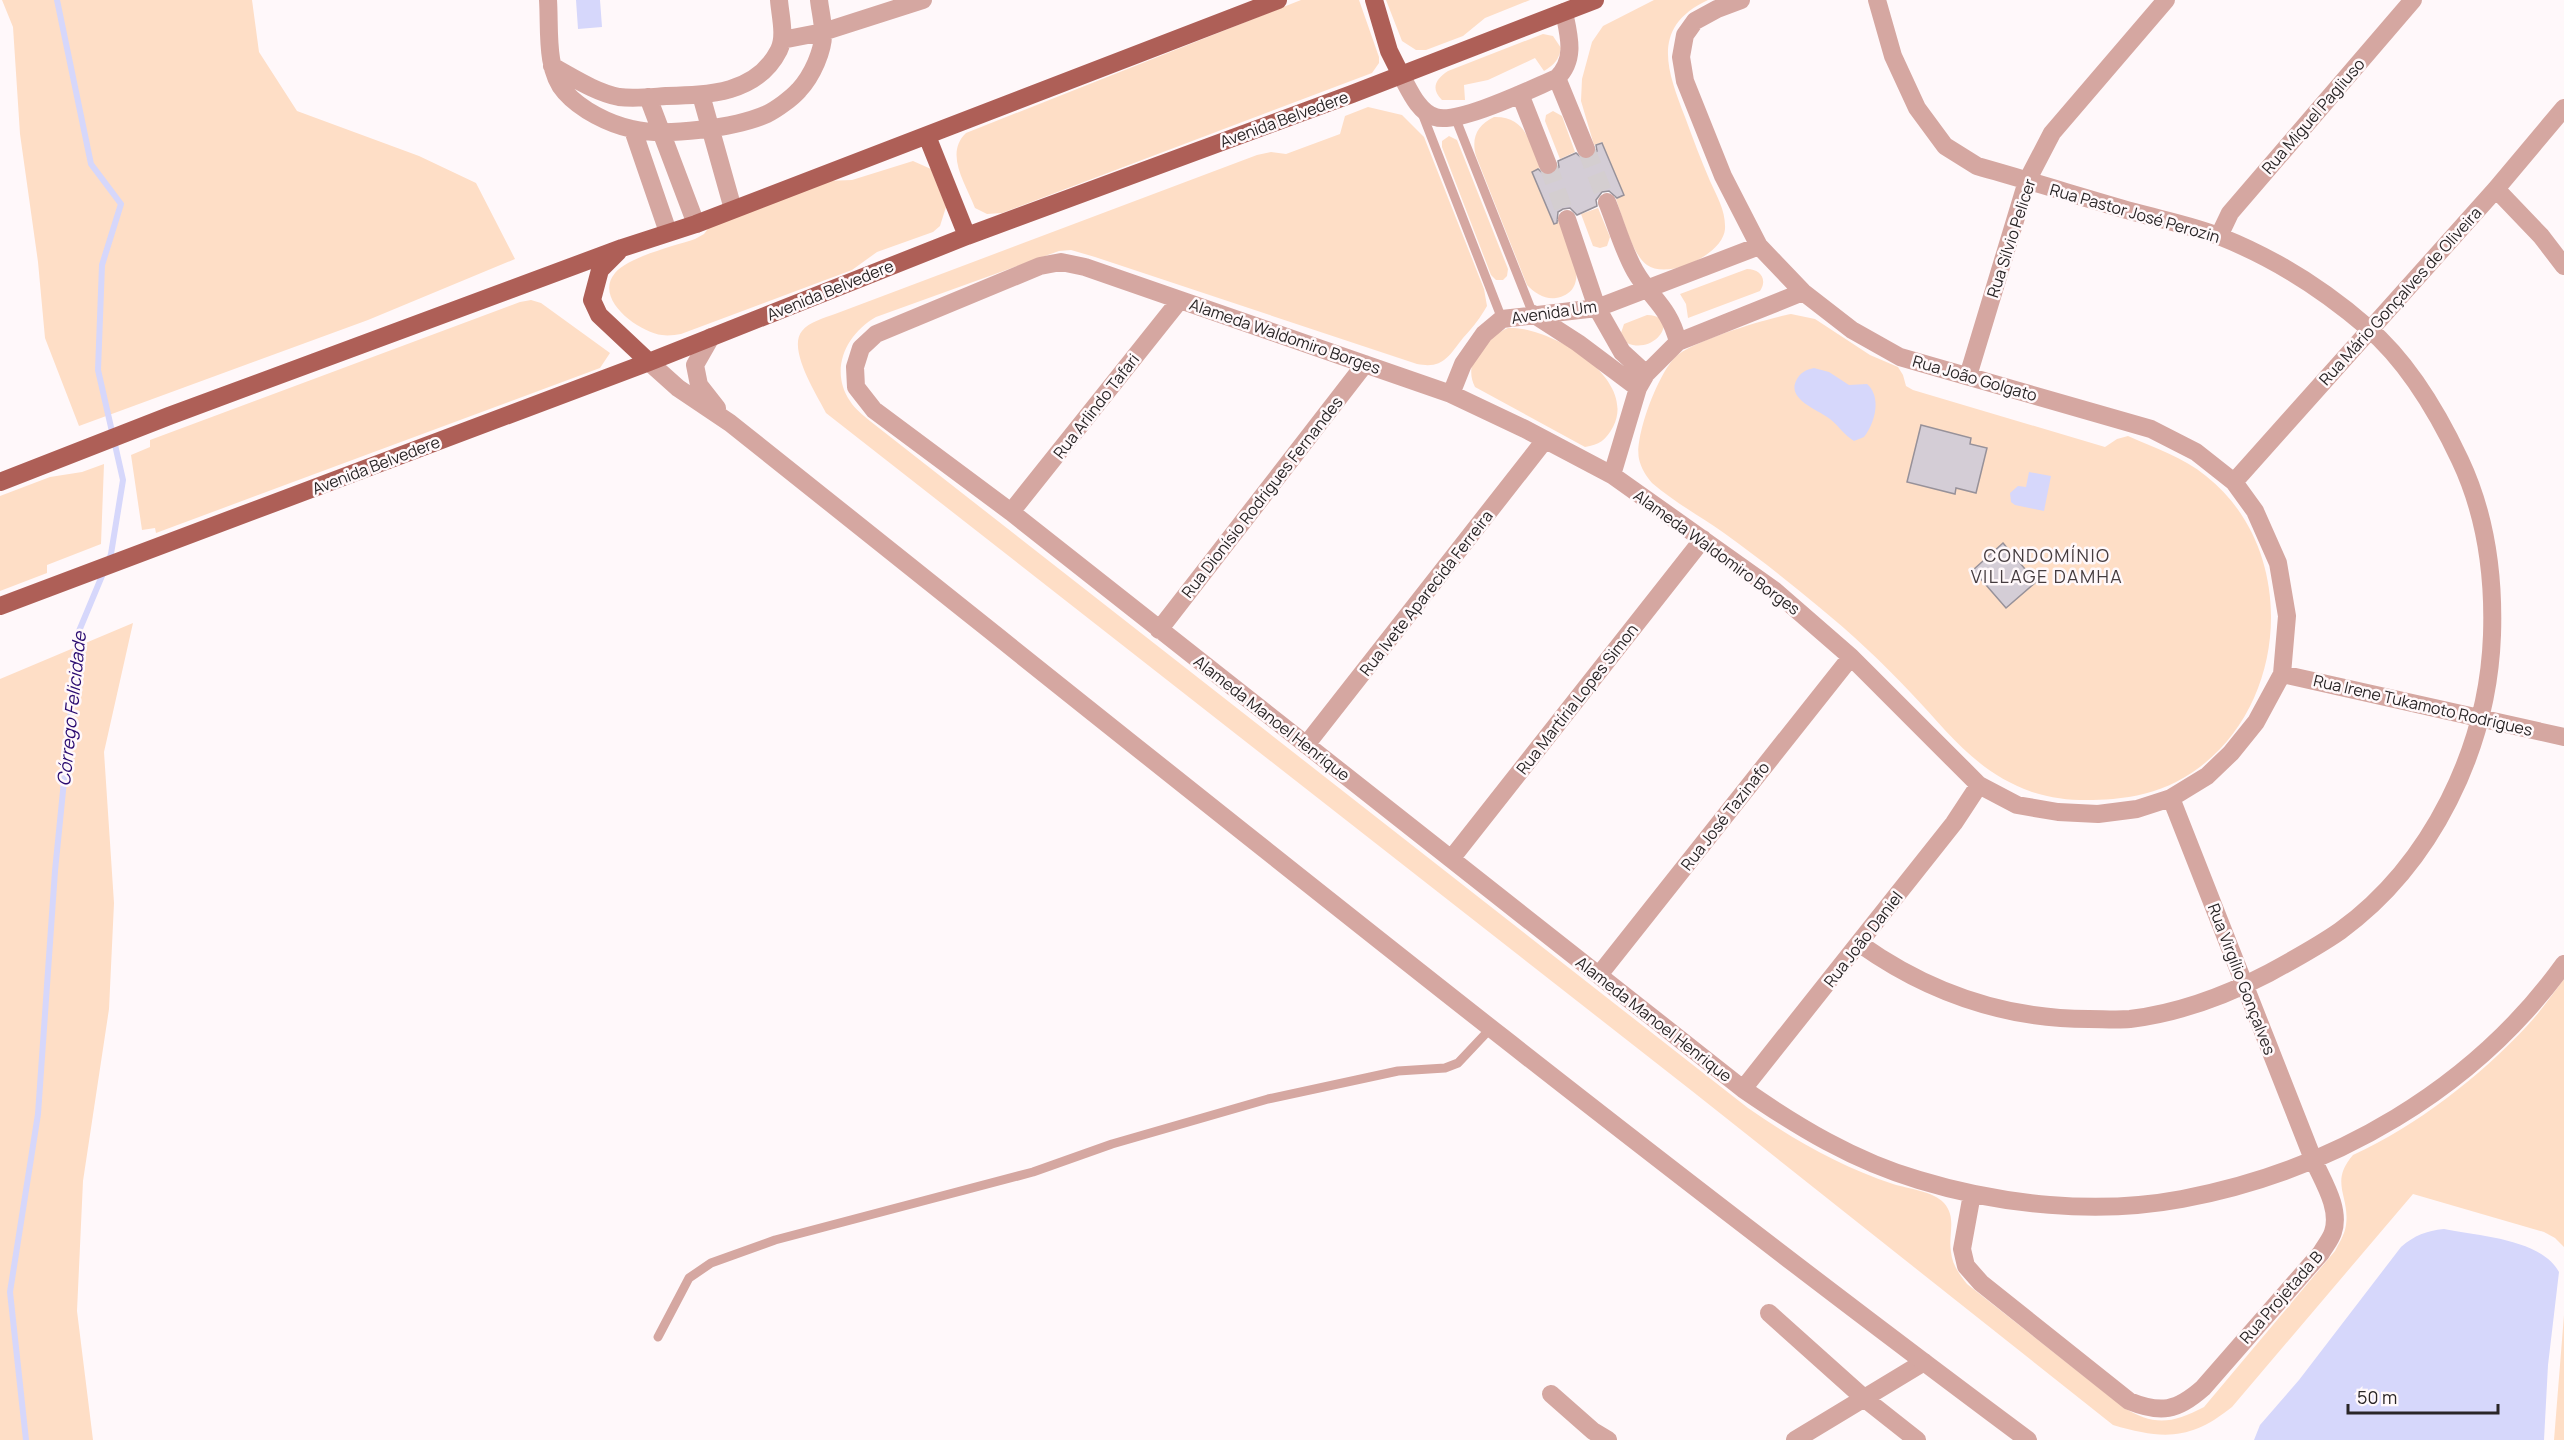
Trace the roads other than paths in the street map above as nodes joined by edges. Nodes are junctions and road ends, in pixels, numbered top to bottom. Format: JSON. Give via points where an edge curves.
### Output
{"nodes":[{"id":1,"x":548,"y":0,"type":"edge"},
{"id":2,"x":779,"y":0,"type":"edge"},
{"id":3,"x":819,"y":0,"type":"edge"},
{"id":4,"x":923,"y":0,"type":"edge"},
{"id":5,"x":1278,"y":0,"type":"edge"},
{"id":6,"x":1374,"y":0,"type":"edge"},
{"id":7,"x":1595,"y":0,"type":"edge"},
{"id":8,"x":1741,"y":0,"type":"edge"},
{"id":9,"x":1877,"y":0,"type":"edge"},
{"id":10,"x":2166,"y":0,"type":"edge"},
{"id":11,"x":2413,"y":0,"type":"edge"},
{"id":12,"x":1562,"y":6,"type":"edge"},
{"id":13,"x":823,"y":32,"type":"junction"},
{"id":14,"x":782,"y":40,"type":"junction"},
{"id":15,"x":552,"y":66,"type":"junction"},
{"id":16,"x":1401,"y":75,"type":"junction"},
{"id":17,"x":1557,"y":78,"type":"junction"},
{"id":18,"x":1520,"y":94,"type":"junction"},
{"id":19,"x":700,"y":95,"type":"junction"},
{"id":20,"x":648,"y":97,"type":"junction"},
{"id":21,"x":1420,"y":108,"type":"junction"},
{"id":22,"x":2564,"y":108,"type":"edge"},
{"id":23,"x":1455,"y":117,"type":"junction"},
{"id":24,"x":710,"y":128,"type":"junction"},
{"id":25,"x":633,"y":130,"type":"junction"},
{"id":26,"x":660,"y":132,"type":"junction"},
{"id":27,"x":927,"y":136,"type":"junction"},
{"id":28,"x":1586,"y":149,"type":"tunnel mouth"},
{"id":29,"x":1548,"y":165,"type":"tunnel mouth"},
{"id":30,"x":2027,"y":181,"type":"junction"},
{"id":31,"x":2496,"y":189,"type":"junction"},
{"id":32,"x":1607,"y":202,"type":"tunnel mouth"},
{"id":33,"x":733,"y":209,"type":"junction"},
{"id":34,"x":1567,"y":219,"type":"tunnel mouth"},
{"id":35,"x":696,"y":224,"type":"junction"},
{"id":36,"x":668,"y":232,"type":"junction"},
{"id":37,"x":967,"y":236,"type":"junction"},
{"id":38,"x":2219,"y":236,"type":"junction"},
{"id":39,"x":1759,"y":246,"type":"junction"},
{"id":40,"x":622,"y":248,"type":"junction"},
{"id":41,"x":2564,"y":266,"type":"edge"},
{"id":42,"x":1650,"y":289,"type":"junction"},
{"id":43,"x":1803,"y":292,"type":"junction"},
{"id":44,"x":1180,"y":300,"type":"junction"},
{"id":45,"x":1597,"y":308,"type":"junction"},
{"id":46,"x":1533,"y":314,"type":"junction"},
{"id":47,"x":1502,"y":319,"type":"junction"},
{"id":48,"x":2369,"y":328,"type":"junction"},
{"id":49,"x":711,"y":338,"type":"junction"},
{"id":50,"x":1678,"y":342,"type":"junction"},
{"id":51,"x":649,"y":362,"type":"junction"},
{"id":52,"x":1365,"y":364,"type":"junction"},
{"id":53,"x":855,"y":367,"type":"joint"},
{"id":54,"x":1968,"y":376,"type":"junction"},
{"id":55,"x":1642,"y":381,"type":"junction"},
{"id":56,"x":1451,"y":394,"type":"junction"},
{"id":57,"x":730,"y":423,"type":"junction"},
{"id":58,"x":1545,"y":440,"type":"junction"},
{"id":59,"x":1612,"y":475,"type":"junction"},
{"id":60,"x":0,"y":482,"type":"edge"},
{"id":61,"x":2234,"y":482,"type":"junction"},
{"id":62,"x":1011,"y":512,"type":"junction"},
{"id":63,"x":1703,"y":539,"type":"junction"},
{"id":64,"x":0,"y":606,"type":"edge"},
{"id":65,"x":1159,"y":630,"type":"junction"},
{"id":66,"x":1851,"y":657,"type":"junction"},
{"id":67,"x":2282,"y":674,"type":"junction"},
{"id":68,"x":2481,"y":718,"type":"junction"},
{"id":69,"x":2564,"y":737,"type":"edge"},
{"id":70,"x":1306,"y":745,"type":"junction"},
{"id":71,"x":1979,"y":785,"type":"junction"},
{"id":72,"x":2170,"y":798,"type":"junction"},
{"id":73,"x":1451,"y":859,"type":"junction"},
{"id":74,"x":1860,"y":944,"type":"junction"},
{"id":75,"x":2564,"y":964,"type":"edge"},
{"id":76,"x":1599,"y":975,"type":"junction"},
{"id":77,"x":2244,"y":986,"type":"junction"},
{"id":78,"x":1491,"y":1028,"type":"junction"},
{"id":79,"x":1743,"y":1089,"type":"junction"},
{"id":80,"x":2313,"y":1160,"type":"junction"},
{"id":81,"x":1972,"y":1194,"type":"junction"},
{"id":82,"x":1769,"y":1313,"type":"dead end"},
{"id":83,"x":658,"y":1337,"type":"dead end"},
{"id":84,"x":1923,"y":1362,"type":"junction"},
{"id":85,"x":1551,"y":1394,"type":"dead end"},
{"id":86,"x":1865,"y":1399,"type":"junction"},
{"id":87,"x":1595,"y":1437,"type":"edge"},
{"id":88,"x":1795,"y":1440,"type":"edge"},
{"id":89,"x":1917,"y":1440,"type":"edge"},
{"id":90,"x":2028,"y":1440,"type":"edge"}],
"edges":[{"from":1,"to":15,"type":"street"},
{"from":2,"to":14,"type":"street"},
{"from":3,"to":13,"type":"street"},
{"from":4,"to":13,"type":"street"},
{"from":5,"to":27,"type":"main road"},
{"from":6,"to":16,"type":"main road","via":[[1389,51]]},
{"from":7,"to":12,"type":"main road","name":"Avenida Belvedere"},
{"from":8,"to":39,"type":"street","name":"Rua João Golgato","via":[[1695,21],[1685,35],[1681,57],[1685,81],[1723,176]]},
{"from":9,"to":30,"type":"street","name":"Rua Pastor José Perozin","via":[[1893,56],[1917,108],[1945,146],[1977,166]]},
{"from":10,"to":30,"type":"street","name":"Rua Sílvio Pelicer","via":[[2052,133]]},
{"from":11,"to":38,"type":"street","name":"Rua Miguel Pagliuso","via":[[2230,213]]},
{"from":12,"to":16,"type":"main road","name":"Avenida Belvedere"},
{"from":12,"to":17,"type":"street","via":[[1570,59]]},
{"from":13,"to":14,"type":"street"},
{"from":13,"to":24,"type":"street","via":[[813,69],[800,90],[768,114]]},
{"from":14,"to":19,"type":"street","via":[[758,76],[732,91]]},
{"from":15,"to":20,"type":"street","via":[[593,88],[620,97]]},
{"from":15,"to":25,"type":"street","via":[[564,92],[589,112]]},
{"from":16,"to":21,"type":"street"},
{"from":16,"to":37,"type":"main road","name":"Avenida Belvedere"},
{"from":17,"to":18,"type":"street"},
{"from":17,"to":28,"type":"street"},
{"from":18,"to":23,"type":"street"},
{"from":18,"to":29,"type":"street"},
{"from":19,"to":20,"type":"street"},
{"from":19,"to":24,"type":"street"},
{"from":20,"to":26,"type":"street"},
{"from":21,"to":23,"type":"street","via":[[1434,117]]},
{"from":21,"to":47,"type":"lane"},
{"from":22,"to":31,"type":"street","name":"Rua Mário Gonçalves de Oliveira"},
{"from":23,"to":46,"type":"lane"},
{"from":24,"to":26,"type":"street"},
{"from":24,"to":33,"type":"street"},
{"from":25,"to":26,"type":"street"},
{"from":25,"to":36,"type":"street"},
{"from":26,"to":35,"type":"street"},
{"from":27,"to":33,"type":"main road"},
{"from":27,"to":37,"type":"main road"},
{"from":30,"to":38,"type":"street","name":"Rua Pastor José Perozin"},
{"from":30,"to":54,"type":"street","name":"Rua Sílvio Pelicer"},
{"from":31,"to":41,"type":"street"},
{"from":31,"to":48,"type":"street","name":"Rua Mário Gonçalves de Oliveira"},
{"from":32,"to":42,"type":"street","via":[[1635,271]]},
{"from":33,"to":35,"type":"main road"},
{"from":34,"to":45,"type":"street"},
{"from":35,"to":36,"type":"main road"},
{"from":36,"to":40,"type":"main road"},
{"from":37,"to":49,"type":"main road","name":"Avenida Belvedere"},
{"from":38,"to":48,"type":"street","name":"Rua Pastor José Perozin","via":[[2311,284]]},
{"from":39,"to":42,"type":"street","name":"Avenida Um"},
{"from":39,"to":43,"type":"street","name":"Rua João Golgato"},
{"from":40,"to":51,"type":"main road","via":[[600,270],[592,300],[599,315]]},
{"from":40,"to":60,"type":"main road"},
{"from":42,"to":45,"type":"street","name":"Avenida Um"},
{"from":42,"to":50,"type":"street","via":[[1671,318]]},
{"from":43,"to":50,"type":"street"},
{"from":43,"to":54,"type":"street","name":"Rua João Golgato","via":[[1852,330],[1900,357]]},
{"from":44,"to":52,"type":"street","name":"Alameda Waldomiro Borges"},
{"from":44,"to":53,"type":"street","name":"Alameda Waldomiro Borges","via":[[1085,267],[1061,262],[1040,266],[876,334],[861,348]]},
{"from":44,"to":62,"type":"street","name":"Rua Arlindo Tafari"},
{"from":45,"to":46,"type":"street","name":"Avenida Um"},
{"from":45,"to":55,"type":"street"},
{"from":46,"to":47,"type":"street","name":"Avenida Um"},
{"from":46,"to":55,"type":"street"},
{"from":47,"to":56,"type":"street","name":"Avenida Um","via":[[1484,334],[1463,364]]},
{"from":48,"to":61,"type":"street","name":"Rua Mário Gonçalves de Oliveira"},
{"from":48,"to":68,"type":"street","name":"Rua Pastor José Perozin","via":[[2412,376],[2444,426],[2473,488],[2488,550],[2493,609],[2491,660]]},
{"from":49,"to":51,"type":"main road","name":"Avenida Belvedere"},
{"from":49,"to":57,"type":"street","via":[[694,365],[699,385]]},
{"from":50,"to":55,"type":"street"},
{"from":51,"to":57,"type":"street","via":[[678,388]]},
{"from":51,"to":64,"type":"main road","name":"Avenida Belvedere"},
{"from":52,"to":56,"type":"street","name":"Alameda Waldomiro Borges"},
{"from":52,"to":65,"type":"street","name":"Rua Dionísio Rodrigues Fernandes"},
{"from":53,"to":62,"type":"street","name":"Alameda Manoel Henrique","via":[[856,387],[874,410]]},
{"from":54,"to":61,"type":"street","name":"Rua João Golgato","via":[[2151,429],[2196,452]]},
{"from":55,"to":59,"type":"street"},
{"from":56,"to":58,"type":"street","name":"Alameda Waldomiro Borges"},
{"from":57,"to":78,"type":"street"},
{"from":58,"to":59,"type":"street","name":"Alameda Waldomiro Borges"},
{"from":58,"to":70,"type":"street","name":"Rua Ivete Aparecida Ferreira"},
{"from":59,"to":63,"type":"street","name":"Alameda Waldomiro Borges"},
{"from":61,"to":67,"type":"street","name":"Rua João Golgato","via":[[2255,511],[2278,562],[2287,616]]},
{"from":62,"to":65,"type":"street","name":"Alameda Manoel Henrique"},
{"from":63,"to":66,"type":"street","name":"Alameda Waldomiro Borges","via":[[1774,590]]},
{"from":63,"to":73,"type":"street","name":"Rua Martíria Lopes Simon"},
{"from":65,"to":70,"type":"street","name":"Alameda Manoel Henrique"},
{"from":66,"to":71,"type":"street","name":"Alameda Waldomiro Borges"},
{"from":66,"to":76,"type":"street","name":"Rua José Tazinafo"},
{"from":67,"to":68,"type":"street","name":"Rua Irene Tukamoto Rodrigues"},
{"from":67,"to":72,"type":"street","name":"Alameda Waldomiro Borges","via":[[2256,722],[2231,753],[2207,776]]},
{"from":68,"to":69,"type":"street","name":"Rua Irene Tukamoto Rodrigues"},
{"from":68,"to":77,"type":"street","name":"Rua Pastor José Perozin","via":[[2457,786],[2427,840],[2388,887],[2342,930]]},
{"from":70,"to":73,"type":"street","name":"Alameda Manoel Henrique"},
{"from":71,"to":72,"type":"street","name":"Alameda Waldomiro Borges","via":[[2017,805],[2058,812],[2137,809]]},
{"from":71,"to":74,"type":"street","name":"Rua João Daniel"},
{"from":72,"to":77,"type":"street","name":"Rua Virgílio Gonçalves"},
{"from":73,"to":76,"type":"street","name":"Alameda Manoel Henrique"},
{"from":74,"to":77,"type":"street","name":"Rua Pastor José Perozin","via":[[1893,968],[1939,990],[1994,1009],[2055,1019],[2128,1019],[2194,1006]]},
{"from":74,"to":79,"type":"street","name":"Rua João Daniel"},
{"from":75,"to":80,"type":"street","name":"Alameda Manoel Henrique","via":[[2541,996],[2489,1049],[2432,1095],[2370,1134]]},
{"from":76,"to":79,"type":"street","name":"Alameda Manoel Henrique"},
{"from":77,"to":80,"type":"street","name":"Rua Virgílio Gonçalves"},
{"from":78,"to":83,"type":"lane","via":[[1458,1064],[1445,1068],[1398,1071],[1268,1099],[1112,1144],[1033,1172],[775,1240],[711,1263],[689,1278]]},
{"from":78,"to":84,"type":"street"},
{"from":79,"to":81,"type":"street","name":"Alameda Manoel Henrique","via":[[1798,1127],[1857,1157],[1918,1180]]},
{"from":80,"to":81,"type":"street","name":"Alameda Manoel Henrique","via":[[2244,1184],[2180,1199],[2108,1206],[2035,1203]]},
{"from":80,"to":81,"type":"street","name":"Rua Projetada B","via":[[2335,1216],[2333,1233],[2321,1253],[2203,1388],[2187,1402],[2169,1409],[2149,1409],[2129,1401],[1981,1283],[1966,1266],[1962,1249]]},
{"from":82,"to":86,"type":"street"},
{"from":84,"to":86,"type":"street"},
{"from":84,"to":90,"type":"street"},
{"from":85,"to":87,"type":"street"},
{"from":86,"to":88,"type":"street"},
{"from":86,"to":89,"type":"street"}]}
